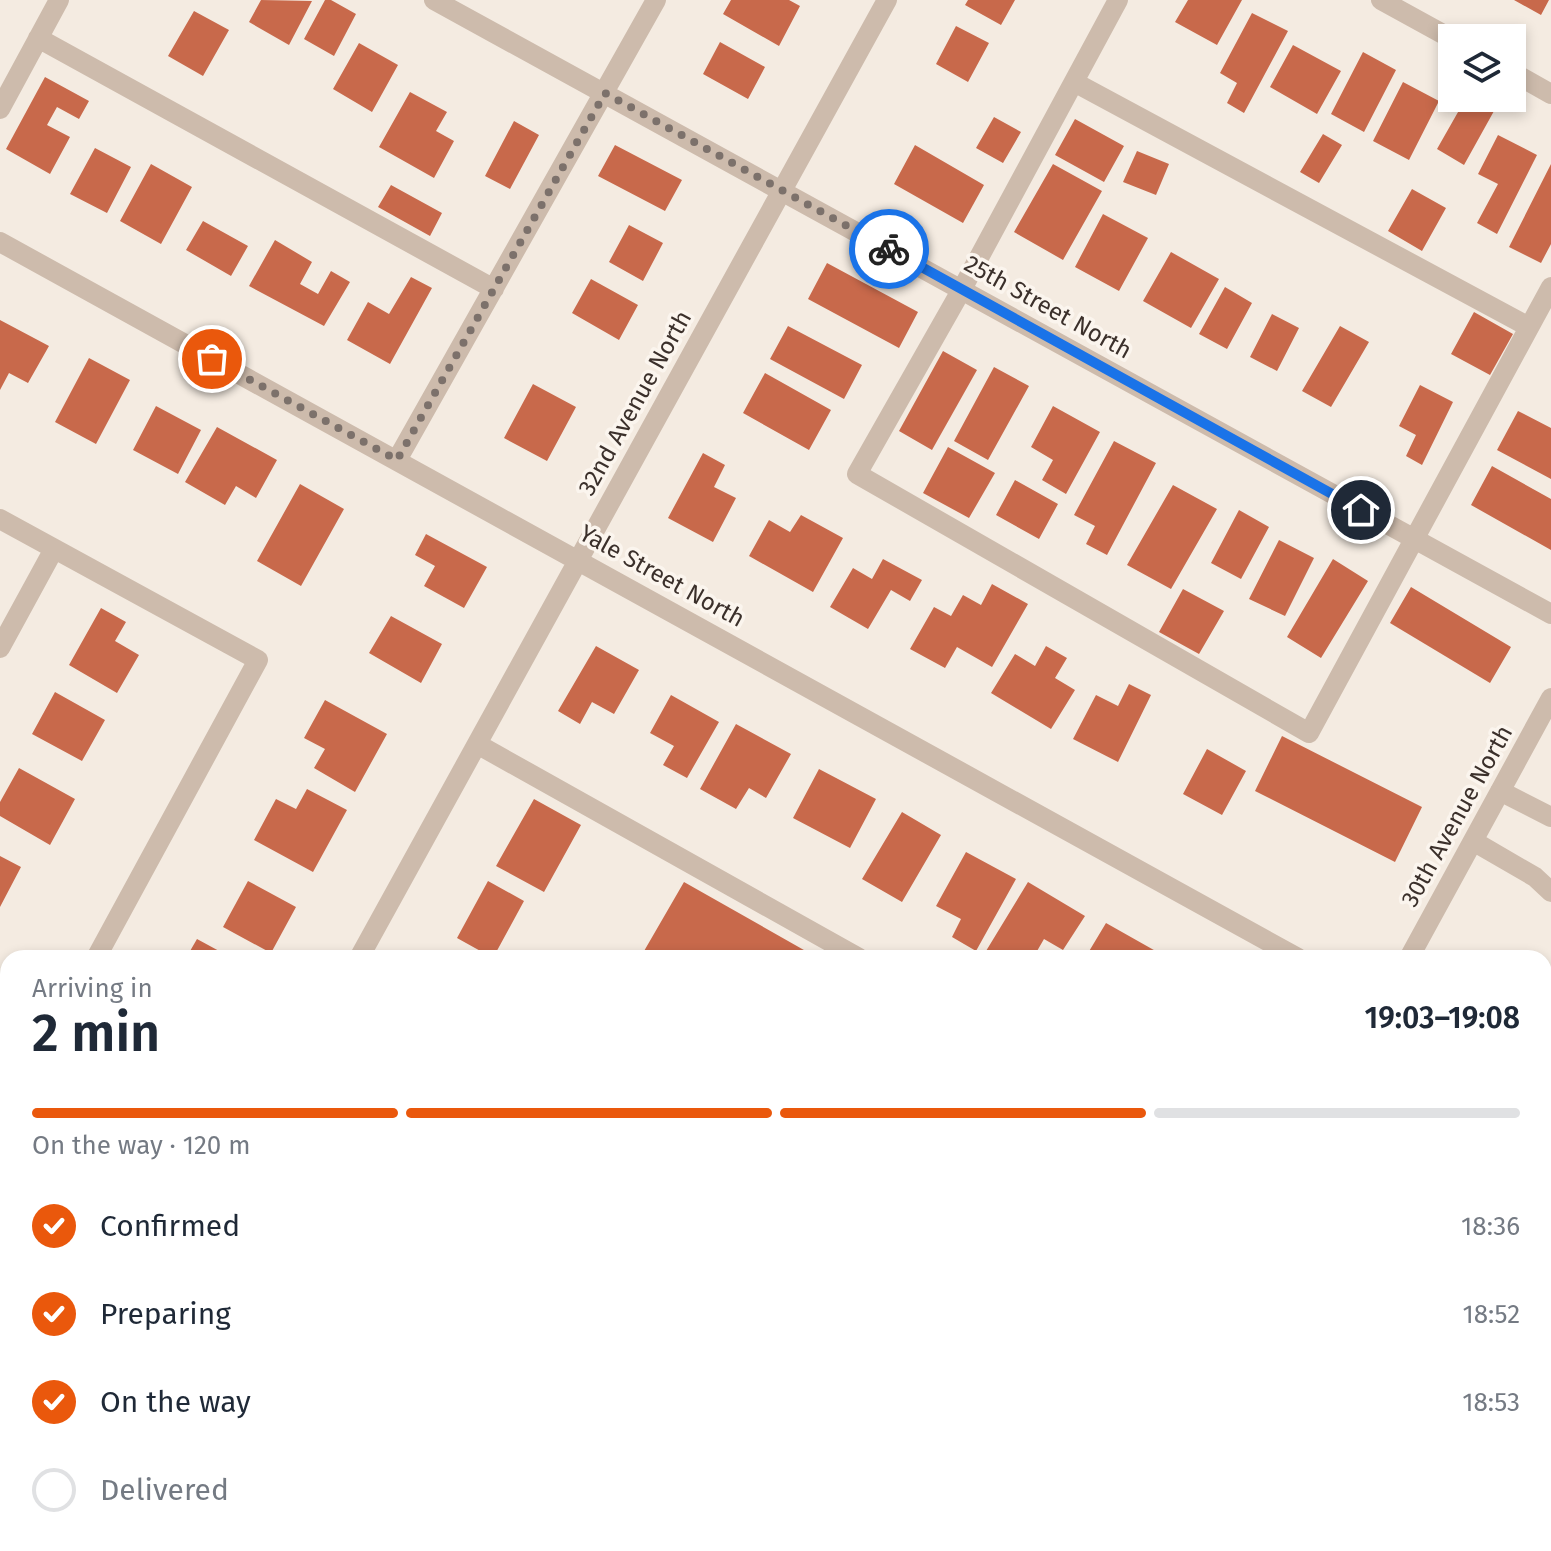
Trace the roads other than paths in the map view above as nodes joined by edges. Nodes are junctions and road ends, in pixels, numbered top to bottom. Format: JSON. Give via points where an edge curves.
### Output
{"nodes":[{"id":1,"x":59,"y":0,"type":"edge"},
{"id":2,"x":434,"y":0,"type":"edge"},
{"id":3,"x":656,"y":0,"type":"edge"},
{"id":4,"x":887,"y":0,"type":"edge"},
{"id":5,"x":1118,"y":0,"type":"edge"},
{"id":6,"x":1381,"y":0,"type":"edge"},
{"id":7,"x":1438,"y":31,"type":"edge"},
{"id":8,"x":38,"y":38,"type":"junction"},
{"id":9,"x":1526,"y":80,"type":"edge"},
{"id":10,"x":1074,"y":82,"type":"junction"},
{"id":11,"x":605,"y":93,"type":"junction"},
{"id":12,"x":1551,"y":94,"type":"edge"},
{"id":13,"x":0,"y":109,"type":"edge"},
{"id":14,"x":782,"y":190,"type":"junction"},
{"id":15,"x":0,"y":242,"type":"edge"},
{"id":16,"x":1551,"y":287,"type":"edge"},
{"id":17,"x":494,"y":289,"type":"junction"},
{"id":18,"x":962,"y":289,"type":"junction"},
{"id":19,"x":1529,"y":327,"type":"junction"},
{"id":20,"x":397,"y":460,"type":"junction"},
{"id":21,"x":0,"y":519,"type":"edge"},
{"id":22,"x":1415,"y":539,"type":"junction"},
{"id":23,"x":54,"y":549,"type":"junction"},
{"id":24,"x":579,"y":559,"type":"junction"},
{"id":25,"x":1551,"y":614,"type":"edge"},
{"id":26,"x":0,"y":648,"type":"edge"},
{"id":27,"x":1551,"y":698,"type":"edge"},
{"id":28,"x":477,"y":744,"type":"junction"},
{"id":29,"x":1500,"y":791,"type":"junction"},
{"id":30,"x":1551,"y":817,"type":"edge"},
{"id":31,"x":1473,"y":841,"type":"junction"},
{"id":32,"x":1551,"y":892,"type":"edge"},
{"id":33,"x":100,"y":950,"type":"edge"},
{"id":34,"x":363,"y":950,"type":"edge"},
{"id":35,"x":845,"y":950,"type":"edge"},
{"id":36,"x":1284,"y":950,"type":"edge"},
{"id":37,"x":1413,"y":950,"type":"edge"}],
"edges":[{"from":1,"to":8,"type":"street"},
{"from":2,"to":11,"type":"street","name":"25th Street North"},
{"from":3,"to":11,"type":"street"},
{"from":4,"to":14,"type":"street","name":"32nd Avenue North"},
{"from":5,"to":10,"type":"street"},
{"from":6,"to":7,"type":"street"},
{"from":8,"to":13,"type":"street"},
{"from":8,"to":17,"type":"street"},
{"from":9,"to":12,"type":"street"},
{"from":10,"to":18,"type":"street"},
{"from":10,"to":19,"type":"street"},
{"from":11,"to":14,"type":"street","name":"25th Street North"},
{"from":11,"to":17,"type":"street"},
{"from":14,"to":18,"type":"street","name":"25th Street North"},
{"from":14,"to":24,"type":"street","name":"32nd Avenue North"},
{"from":15,"to":20,"type":"street","name":"Yale Street North"},
{"from":16,"to":19,"type":"street"},
{"from":17,"to":20,"type":"street"},
{"from":18,"to":22,"type":"street","name":"25th Street North"},
{"from":18,"to":22,"type":"street","via":[[857,474],[1309,733]]},
{"from":19,"to":22,"type":"street"},
{"from":20,"to":24,"type":"street","name":"Yale Street North"},
{"from":21,"to":23,"type":"street"},
{"from":22,"to":25,"type":"street","name":"25th Street North"},
{"from":23,"to":26,"type":"street"},
{"from":23,"to":33,"type":"street","via":[[258,660]]},
{"from":24,"to":28,"type":"street","name":"32nd Avenue North"},
{"from":24,"to":36,"type":"street","name":"Yale Street North"},
{"from":27,"to":29,"type":"street","name":"30th Avenue North"},
{"from":28,"to":34,"type":"street","name":"32nd Avenue North"},
{"from":28,"to":35,"type":"street"},
{"from":29,"to":30,"type":"street"},
{"from":29,"to":31,"type":"street","name":"30th Avenue North"},
{"from":31,"to":32,"type":"street"},
{"from":31,"to":37,"type":"street","name":"30th Avenue North"}]}
